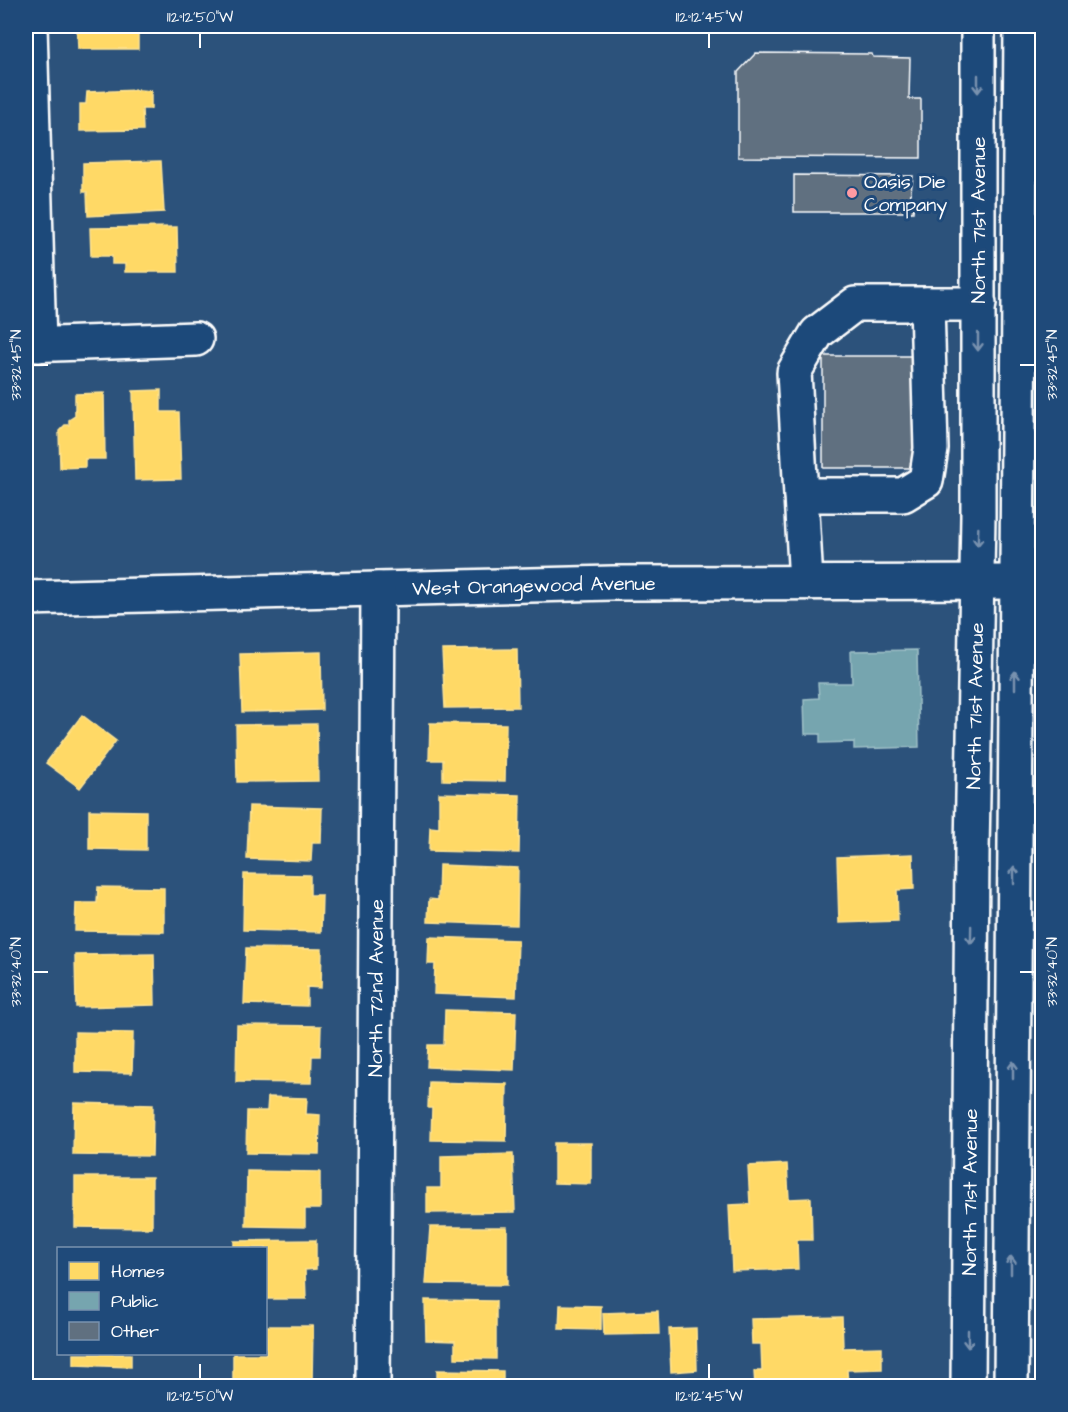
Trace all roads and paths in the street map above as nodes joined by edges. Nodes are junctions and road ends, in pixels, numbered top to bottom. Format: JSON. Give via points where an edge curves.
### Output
{"nodes":[{"id":1,"x":30,"y":26,"type":"edge"},
{"id":2,"x":978,"y":26,"type":"edge"},
{"id":3,"x":1021,"y":26,"type":"edge"},
{"id":4,"x":927,"y":304,"type":"junction"},
{"id":5,"x":979,"y":304,"type":"junction"},
{"id":6,"x":196,"y":339,"type":"dead end"},
{"id":7,"x":32,"y":345,"type":"edge"},
{"id":8,"x":801,"y":495,"type":"junction"},
{"id":9,"x":806,"y":582,"type":"junction"},
{"id":10,"x":976,"y":582,"type":"junction"},
{"id":11,"x":1029,"y":582,"type":"edge"},
{"id":12,"x":378,"y":589,"type":"junction"},
{"id":13,"x":26,"y":598,"type":"edge"},
{"id":14,"x":968,"y":1306,"type":"junction"},
{"id":15,"x":1011,"y":1306,"type":"junction"},
{"id":16,"x":373,"y":1386,"type":"edge"},
{"id":17,"x":968,"y":1386,"type":"edge"},
{"id":18,"x":1011,"y":1386,"type":"edge"}],
"edges":[{"from":1,"to":7,"type":"street"},
{"from":2,"to":5,"type":"street","name":"North 71st Avenue","one_way":true},
{"from":3,"to":11,"type":"street","name":"North 71st Avenue"},
{"from":4,"to":5,"type":"street"},
{"from":4,"to":8,"type":"street","via":[[855,304],[817,333],[794,372]]},
{"from":4,"to":8,"type":"street","via":[[931,449],[926,482],[903,495]]},
{"from":5,"to":10,"type":"street","name":"North 71st Avenue","one_way":true},
{"from":6,"to":7,"type":"street"},
{"from":8,"to":9,"type":"street"},
{"from":9,"to":10,"type":"street","name":"West Orangewood Avenue"},
{"from":9,"to":12,"type":"street","name":"West Orangewood Avenue"},
{"from":10,"to":11,"type":"street","name":"West Orangewood Avenue"},
{"from":10,"to":14,"type":"street","name":"North 71st Avenue","one_way":true},
{"from":15,"to":11,"type":"street","name":"North 71st Avenue","one_way":true},
{"from":12,"to":13,"type":"street","name":"West Orangewood Avenue"},
{"from":12,"to":16,"type":"street","name":"North 72nd Avenue"},
{"from":14,"to":15,"type":"street"},
{"from":14,"to":17,"type":"street","name":"North 71st Avenue","one_way":true},
{"from":15,"to":18,"type":"street","name":"North 71st Avenue"}]}
